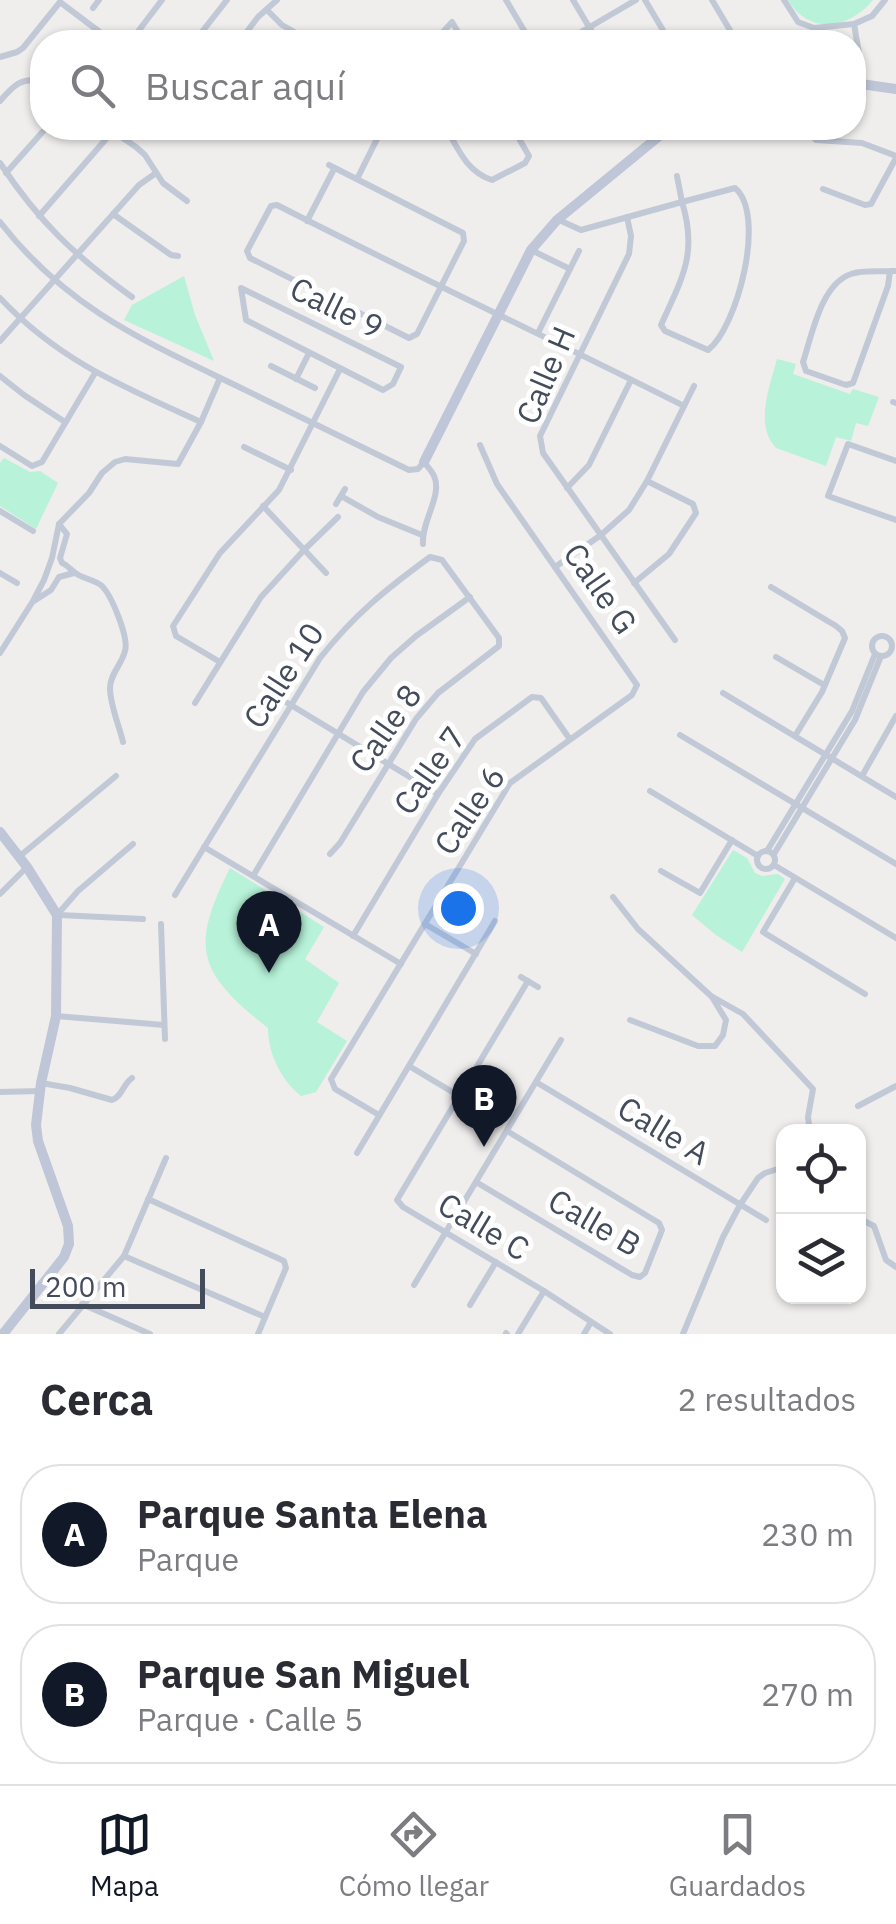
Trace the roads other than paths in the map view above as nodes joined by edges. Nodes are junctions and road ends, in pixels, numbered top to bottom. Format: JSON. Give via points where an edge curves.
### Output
{"nodes":[{"id":1,"x":99,"y":0,"type":"edge"},
{"id":2,"x":162,"y":0,"type":"edge"},
{"id":3,"x":227,"y":0,"type":"edge"},
{"id":4,"x":277,"y":0,"type":"edge"},
{"id":5,"x":506,"y":0,"type":"edge"},
{"id":6,"x":572,"y":0,"type":"edge"},
{"id":7,"x":636,"y":0,"type":"edge"},
{"id":8,"x":645,"y":0,"type":"edge"},
{"id":9,"x":712,"y":0,"type":"edge"},
{"id":10,"x":784,"y":0,"type":"edge"},
{"id":11,"x":885,"y":0,"type":"edge"},
{"id":12,"x":60,"y":2,"type":"edge"},
{"id":13,"x":93,"y":8,"type":"dead end"},
{"id":14,"x":267,"y":10,"type":"junction"},
{"id":15,"x":854,"y":24,"type":"junction"},
{"id":16,"x":589,"y":28,"type":"junction"},
{"id":17,"x":37,"y":30,"type":"edge"},
{"id":18,"x":97,"y":30,"type":"edge"},
{"id":19,"x":139,"y":30,"type":"edge"},
{"id":20,"x":203,"y":30,"type":"edge"},
{"id":21,"x":248,"y":30,"type":"edge"},
{"id":22,"x":291,"y":30,"type":"edge"},
{"id":23,"x":524,"y":30,"type":"edge"},
{"id":24,"x":585,"y":30,"type":"edge"},
{"id":25,"x":663,"y":30,"type":"edge"},
{"id":26,"x":730,"y":30,"type":"edge"},
{"id":27,"x":855,"y":30,"type":"edge"},
{"id":28,"x":30,"y":39,"type":"edge"},
{"id":29,"x":0,"y":57,"type":"edge"},
{"id":30,"x":30,"y":80,"type":"edge"},
{"id":31,"x":866,"y":84,"type":"edge"},
{"id":32,"x":896,"y":89,"type":"edge"},
{"id":33,"x":0,"y":101,"type":"edge"},
{"id":34,"x":35,"y":140,"type":"edge"},
{"id":35,"x":103,"y":140,"type":"edge"},
{"id":36,"x":124,"y":140,"type":"edge"},
{"id":37,"x":376,"y":140,"type":"edge"},
{"id":38,"x":453,"y":140,"type":"edge"},
{"id":39,"x":520,"y":140,"type":"edge"},
{"id":40,"x":655,"y":140,"type":"edge"},
{"id":41,"x":816,"y":140,"type":"edge"},
{"id":42,"x":896,"y":157,"type":"edge"},
{"id":43,"x":0,"y":163,"type":"edge"},
{"id":44,"x":6,"y":172,"type":"junction"},
{"id":45,"x":156,"y":173,"type":"junction"},
{"id":46,"x":677,"y":176,"type":"dead end"},
{"id":47,"x":357,"y":179,"type":"junction"},
{"id":48,"x":823,"y":189,"type":"dead end"},
{"id":49,"x":187,"y":201,"type":"dead end"},
{"id":50,"x":682,"y":202,"type":"junction"},
{"id":51,"x":113,"y":214,"type":"junction"},
{"id":52,"x":38,"y":216,"type":"junction"},
{"id":53,"x":627,"y":218,"type":"junction"},
{"id":54,"x":558,"y":220,"type":"junction"},
{"id":55,"x":307,"y":221,"type":"junction"},
{"id":56,"x":0,"y":222,"type":"edge"},
{"id":57,"x":531,"y":250,"type":"junction"},
{"id":58,"x":579,"y":251,"type":"dead end"},
{"id":59,"x":76,"y":255,"type":"junction"},
{"id":60,"x":178,"y":256,"type":"dead end"},
{"id":61,"x":570,"y":269,"type":"junction"},
{"id":62,"x":893,"y":271,"type":"edge"},
{"id":63,"x":53,"y":280,"type":"junction"},
{"id":64,"x":440,"y":288,"type":"junction"},
{"id":65,"x":132,"y":297,"type":"dead end"},
{"id":66,"x":0,"y":298,"type":"edge"},
{"id":67,"x":498,"y":315,"type":"junction"},
{"id":68,"x":19,"y":319,"type":"junction"},
{"id":69,"x":538,"y":333,"type":"junction"},
{"id":70,"x":0,"y":341,"type":"edge"},
{"id":71,"x":309,"y":353,"type":"junction"},
{"id":72,"x":579,"y":354,"type":"junction"},
{"id":73,"x":271,"y":366,"type":"dead end"},
{"id":74,"x":340,"y":369,"type":"junction"},
{"id":75,"x":95,"y":373,"type":"junction"},
{"id":76,"x":0,"y":376,"type":"edge"},
{"id":77,"x":220,"y":378,"type":"junction"},
{"id":78,"x":296,"y":379,"type":"junction"},
{"id":79,"x":632,"y":380,"type":"junction"},
{"id":80,"x":694,"y":386,"type":"dead end"},
{"id":81,"x":315,"y":388,"type":"dead end"},
{"id":82,"x":684,"y":406,"type":"junction"},
{"id":83,"x":65,"y":422,"type":"junction"},
{"id":84,"x":200,"y":422,"type":"junction"},
{"id":85,"x":314,"y":423,"type":"junction"},
{"id":86,"x":480,"y":445,"type":"dead end"},
{"id":87,"x":0,"y":446,"type":"edge"},
{"id":88,"x":244,"y":448,"type":"dead end"},
{"id":89,"x":896,"y":461,"type":"edge"},
{"id":90,"x":424,"y":462,"type":"junction"},
{"id":91,"x":290,"y":470,"type":"junction"},
{"id":92,"x":647,"y":481,"type":"junction"},
{"id":93,"x":567,"y":488,"type":"junction"},
{"id":94,"x":341,"y":496,"type":"dead end"},
{"id":95,"x":263,"y":506,"type":"junction"},
{"id":96,"x":0,"y":512,"type":"edge"},
{"id":97,"x":338,"y":517,"type":"dead end"},
{"id":98,"x":896,"y":520,"type":"edge"},
{"id":99,"x":59,"y":524,"type":"junction"},
{"id":100,"x":33,"y":531,"type":"dead end"},
{"id":101,"x":601,"y":535,"type":"junction"},
{"id":102,"x":304,"y":550,"type":"junction"},
{"id":103,"x":556,"y":567,"type":"junction"},
{"id":104,"x":0,"y":573,"type":"edge"},
{"id":105,"x":74,"y":573,"type":"junction"},
{"id":106,"x":326,"y":573,"type":"dead end"},
{"id":107,"x":634,"y":582,"type":"junction"},
{"id":108,"x":17,"y":583,"type":"dead end"},
{"id":109,"x":770,"y":587,"type":"dead end"},
{"id":110,"x":470,"y":596,"type":"junction"},
{"id":111,"x":33,"y":601,"type":"junction"},
{"id":112,"x":675,"y":640,"type":"dead end"},
{"id":113,"x":893,"y":648,"type":"edge"},
{"id":114,"x":0,"y":654,"type":"edge"},
{"id":115,"x":878,"y":655,"type":"junction"},
{"id":116,"x":776,"y":657,"type":"dead end"},
{"id":117,"x":220,"y":662,"type":"junction"},
{"id":118,"x":824,"y":686,"type":"junction"},
{"id":119,"x":266,"y":690,"type":"dead end"},
{"id":120,"x":723,"y":693,"type":"dead end"},
{"id":121,"x":195,"y":702,"type":"dead end"},
{"id":122,"x":291,"y":705,"type":"junction"},
{"id":123,"x":896,"y":716,"type":"edge"},
{"id":124,"x":893,"y":728,"type":"edge"},
{"id":125,"x":338,"y":733,"type":"junction"},
{"id":126,"x":680,"y":735,"type":"dead end"},
{"id":127,"x":795,"y":736,"type":"junction"},
{"id":128,"x":569,"y":738,"type":"junction"},
{"id":129,"x":123,"y":742,"type":"dead end"},
{"id":130,"x":828,"y":756,"type":"junction"},
{"id":131,"x":388,"y":764,"type":"junction"},
{"id":132,"x":116,"y":776,"type":"dead end"},
{"id":133,"x":862,"y":776,"type":"junction"},
{"id":134,"x":650,"y":791,"type":"dead end"},
{"id":135,"x":438,"y":794,"type":"junction"},
{"id":136,"x":896,"y":797,"type":"edge"},
{"id":137,"x":798,"y":806,"type":"junction"},
{"id":138,"x":0,"y":832,"type":"edge"},
{"id":139,"x":732,"y":840,"type":"junction"},
{"id":140,"x":132,"y":844,"type":"dead end"},
{"id":141,"x":204,"y":847,"type":"junction"},
{"id":142,"x":770,"y":853,"type":"junction"},
{"id":143,"x":330,"y":854,"type":"dead end"},
{"id":144,"x":20,"y":856,"type":"junction"},
{"id":145,"x":758,"y":856,"type":"junction"},
{"id":146,"x":896,"y":864,"type":"edge"},
{"id":147,"x":774,"y":866,"type":"junction"},
{"id":148,"x":27,"y":867,"type":"junction"},
{"id":149,"x":661,"y":870,"type":"dead end"},
{"id":150,"x":253,"y":876,"type":"junction"},
{"id":151,"x":795,"y":878,"type":"junction"},
{"id":152,"x":0,"y":894,"type":"edge"},
{"id":153,"x":175,"y":895,"type":"dead end"},
{"id":154,"x":613,"y":897,"type":"dead end"},
{"id":155,"x":58,"y":915,"type":"junction"},
{"id":156,"x":142,"y":919,"type":"dead end"},
{"id":157,"x":495,"y":921,"type":"dead end"},
{"id":158,"x":160,"y":924,"type":"dead end"},
{"id":159,"x":425,"y":924,"type":"junction"},
{"id":160,"x":353,"y":936,"type":"junction"},
{"id":161,"x":896,"y":938,"type":"edge"},
{"id":162,"x":476,"y":954,"type":"junction"},
{"id":163,"x":401,"y":964,"type":"junction"},
{"id":164,"x":538,"y":986,"type":"dead end"},
{"id":165,"x":865,"y":994,"type":"dead end"},
{"id":166,"x":711,"y":996,"type":"junction"},
{"id":167,"x":56,"y":1016,"type":"junction"},
{"id":168,"x":630,"y":1020,"type":"dead end"},
{"id":169,"x":164,"y":1025,"type":"junction"},
{"id":170,"x":165,"y":1039,"type":"dead end"},
{"id":171,"x":561,"y":1040,"type":"dead end"},
{"id":172,"x":408,"y":1066,"type":"junction"},
{"id":173,"x":132,"y":1078,"type":"dead end"},
{"id":174,"x":536,"y":1082,"type":"junction"},
{"id":175,"x":41,"y":1087,"type":"junction"},
{"id":176,"x":895,"y":1089,"type":"edge"},
{"id":177,"x":0,"y":1092,"type":"edge"},
{"id":178,"x":459,"y":1096,"type":"junction"},
{"id":179,"x":858,"y":1106,"type":"dead end"},
{"id":180,"x":379,"y":1115,"type":"junction"},
{"id":181,"x":809,"y":1124,"type":"edge"},
{"id":182,"x":507,"y":1131,"type":"junction"},
{"id":183,"x":357,"y":1153,"type":"dead end"},
{"id":184,"x":166,"y":1158,"type":"dead end"},
{"id":185,"x":776,"y":1169,"type":"edge"},
{"id":186,"x":476,"y":1182,"type":"junction"},
{"id":187,"x":148,"y":1199,"type":"junction"},
{"id":188,"x":740,"y":1204,"type":"junction"},
{"id":189,"x":766,"y":1220,"type":"dead end"},
{"id":190,"x":866,"y":1222,"type":"edge"},
{"id":191,"x":446,"y":1232,"type":"junction"},
{"id":192,"x":124,"y":1256,"type":"junction"},
{"id":193,"x":496,"y":1262,"type":"junction"},
{"id":194,"x":896,"y":1266,"type":"edge"},
{"id":195,"x":414,"y":1285,"type":"dead end"},
{"id":196,"x":544,"y":1291,"type":"junction"},
{"id":197,"x":464,"y":1294,"type":"dead end"},
{"id":198,"x":82,"y":1304,"type":"junction"},
{"id":199,"x":265,"y":1318,"type":"junction"},
{"id":200,"x":591,"y":1322,"type":"junction"},
{"id":201,"x":3,"y":1334,"type":"edge"},
{"id":202,"x":58,"y":1334,"type":"edge"},
{"id":203,"x":150,"y":1334,"type":"edge"},
{"id":204,"x":258,"y":1334,"type":"edge"},
{"id":205,"x":518,"y":1334,"type":"edge"},
{"id":206,"x":584,"y":1334,"type":"edge"},
{"id":207,"x":610,"y":1334,"type":"edge"},
{"id":208,"x":683,"y":1334,"type":"edge"}],
"edges":[{"from":1,"to":13,"type":"street"},
{"from":2,"to":19,"type":"street"},
{"from":3,"to":20,"type":"street"},
{"from":4,"to":14,"type":"street"},
{"from":5,"to":23,"type":"street"},
{"from":6,"to":16,"type":"street"},
{"from":7,"to":16,"type":"street"},
{"from":8,"to":25,"type":"street"},
{"from":9,"to":26,"type":"street"},
{"from":10,"to":15,"type":"street","via":[[798,22],[814,28]]},
{"from":11,"to":15,"type":"street"},
{"from":12,"to":17,"type":"street"},
{"from":12,"to":18,"type":"street"},
{"from":14,"to":21,"type":"street"},
{"from":14,"to":22,"type":"street"},
{"from":15,"to":27,"type":"street"},
{"from":16,"to":24,"type":"street"},
{"from":28,"to":29,"type":"street"},
{"from":30,"to":33,"type":"street"},
{"from":31,"to":32,"type":"street"},
{"from":34,"to":44,"type":"street"},
{"from":35,"to":52,"type":"street"},
{"from":36,"to":45,"type":"street"},
{"from":37,"to":47,"type":"street"},
{"from":38,"to":39,"type":"street","via":[[468,164],[492,180],[526,164],[530,156]]},
{"from":40,"to":54,"type":"street"},
{"from":41,"to":42,"type":"street","via":[[862,142]]},
{"from":42,"to":48,"type":"street","via":[[871,204]]},
{"from":43,"to":44,"type":"street"},
{"from":44,"to":52,"type":"street"},
{"from":45,"to":49,"type":"street"},
{"from":45,"to":51,"type":"street"},
{"from":46,"to":50,"type":"street"},
{"from":47,"to":55,"type":"street","via":[[331,167]]},
{"from":47,"to":64,"type":"street","via":[[463,233]]},
{"from":50,"to":50,"type":"street","via":[[735,188],[748,214],[744,277],[708,350],[661,325],[689,254]]},
{"from":50,"to":53,"type":"street"},
{"from":51,"to":59,"type":"street"},
{"from":51,"to":60,"type":"street"},
{"from":52,"to":59,"type":"street"},
{"from":53,"to":54,"type":"street","via":[[581,230]]},
{"from":53,"to":72,"type":"street","name":"Calle H","via":[[628,254]]},
{"from":54,"to":57,"type":"street"},
{"from":55,"to":64,"type":"street"},
{"from":55,"to":64,"type":"street","via":[[271,206],[247,251],[250,258],[409,338]]},
{"from":56,"to":63,"type":"street"},
{"from":57,"to":61,"type":"street"},
{"from":57,"to":67,"type":"street"},
{"from":58,"to":61,"type":"street"},
{"from":59,"to":63,"type":"street"},
{"from":59,"to":65,"type":"street"},
{"from":61,"to":69,"type":"street"},
{"from":62,"to":62,"type":"street","via":[[851,274],[832,286],[803,362],[806,370],[854,383]]},
{"from":63,"to":68,"type":"street"},
{"from":63,"to":77,"type":"street","via":[[130,335]]},
{"from":64,"to":67,"type":"street"},
{"from":66,"to":68,"type":"street"},
{"from":67,"to":69,"type":"street"},
{"from":67,"to":90,"type":"street"},
{"from":68,"to":70,"type":"street"},
{"from":68,"to":75,"type":"street"},
{"from":69,"to":72,"type":"street"},
{"from":71,"to":74,"type":"street","name":"Calle 9"},
{"from":71,"to":74,"type":"street","name":"Calle 9","via":[[246,320],[241,288],[401,368],[383,390]]},
{"from":71,"to":78,"type":"street"},
{"from":72,"to":79,"type":"street"},
{"from":72,"to":93,"type":"street","name":"Calle H","via":[[540,436],[543,453]]},
{"from":73,"to":78,"type":"street"},
{"from":74,"to":85,"type":"street"},
{"from":75,"to":83,"type":"street"},
{"from":75,"to":84,"type":"street"},
{"from":76,"to":83,"type":"street"},
{"from":77,"to":84,"type":"street"},
{"from":77,"to":85,"type":"street"},
{"from":78,"to":81,"type":"street"},
{"from":79,"to":82,"type":"street"},
{"from":79,"to":93,"type":"street","via":[[589,466]]},
{"from":80,"to":82,"type":"street"},
{"from":82,"to":92,"type":"street"},
{"from":83,"to":87,"type":"street","via":[[42,462],[32,466]]},
{"from":84,"to":99,"type":"street","via":[[178,464],[115,462]]},
{"from":85,"to":90,"type":"street","via":[[409,470]]},
{"from":85,"to":91,"type":"street"},
{"from":86,"to":103,"type":"street","name":"Calle G","via":[[497,484]]},
{"from":88,"to":91,"type":"street"},
{"from":89,"to":98,"type":"street","via":[[848,444],[828,496]]},
{"from":90,"to":94,"type":"street","via":[[437,488],[423,540]]},
{"from":91,"to":95,"type":"street"},
{"from":92,"to":101,"type":"street","via":[[630,510]]},
{"from":92,"to":107,"type":"street","via":[[693,504],[696,513],[669,554]]},
{"from":93,"to":101,"type":"street","name":"Calle H"},
{"from":95,"to":102,"type":"street"},
{"from":95,"to":117,"type":"street","via":[[220,553],[172,626],[176,636]]},
{"from":96,"to":100,"type":"street"},
{"from":97,"to":102,"type":"street"},
{"from":99,"to":105,"type":"street","via":[[67,534],[61,560]]},
{"from":99,"to":111,"type":"street"},
{"from":101,"to":103,"type":"street"},
{"from":101,"to":107,"type":"street","name":"Calle H"},
{"from":102,"to":106,"type":"street"},
{"from":102,"to":117,"type":"street","via":[[262,597]]},
{"from":103,"to":128,"type":"street","name":"Calle G","via":[[637,685]]},
{"from":104,"to":108,"type":"street"},
{"from":105,"to":111,"type":"street","via":[[59,577]]},
{"from":105,"to":129,"type":"street","via":[[104,588],[126,634],[110,688]]},
{"from":107,"to":112,"type":"street","name":"Calle H"},
{"from":109,"to":118,"type":"street","via":[[842,631]]},
{"from":110,"to":122,"type":"street","name":"Calle 10","via":[[442,560],[430,558],[348,624]]},
{"from":110,"to":125,"type":"street","via":[[391,658]]},
{"from":110,"to":131,"type":"street","name":"Calle 8","via":[[500,646],[438,694]]},
{"from":111,"to":114,"type":"street"},
{"from":113,"to":115,"type":"street"},
{"from":113,"to":115,"type":"street","via":[[888,638],[878,637],[872,645]]},
{"from":115,"to":130,"type":"street"},
{"from":116,"to":118,"type":"street"},
{"from":117,"to":121,"type":"street"},
{"from":118,"to":127,"type":"street"},
{"from":119,"to":122,"type":"street"},
{"from":120,"to":127,"type":"street"},
{"from":122,"to":125,"type":"street"},
{"from":122,"to":141,"type":"street","name":"Calle 10"},
{"from":123,"to":124,"type":"street"},
{"from":124,"to":133,"type":"street"},
{"from":125,"to":131,"type":"street"},
{"from":125,"to":150,"type":"street"},
{"from":126,"to":137,"type":"street"},
{"from":127,"to":130,"type":"street"},
{"from":128,"to":135,"type":"street","name":"Calle 7","via":[[541,698],[532,697],[475,739]]},
{"from":128,"to":159,"type":"street","name":"Calle 6","via":[[510,783]]},
{"from":130,"to":133,"type":"street"},
{"from":130,"to":137,"type":"street"},
{"from":131,"to":135,"type":"street"},
{"from":131,"to":143,"type":"street","name":"Calle 8"},
{"from":132,"to":144,"type":"street"},
{"from":133,"to":136,"type":"street"},
{"from":134,"to":139,"type":"street"},
{"from":135,"to":160,"type":"street","name":"Calle 7"},
{"from":137,"to":142,"type":"street"},
{"from":137,"to":146,"type":"street"},
{"from":138,"to":144,"type":"street"},
{"from":139,"to":145,"type":"street"},
{"from":139,"to":149,"type":"street","via":[[700,893]]},
{"from":140,"to":155,"type":"street"},
{"from":141,"to":150,"type":"street"},
{"from":141,"to":153,"type":"street","name":"Calle 10"},
{"from":142,"to":145,"type":"street"},
{"from":142,"to":147,"type":"street"},
{"from":144,"to":148,"type":"street"},
{"from":145,"to":147,"type":"street","via":[[761,868]]},
{"from":147,"to":151,"type":"street"},
{"from":148,"to":152,"type":"street"},
{"from":148,"to":155,"type":"street"},
{"from":150,"to":160,"type":"street"},
{"from":151,"to":161,"type":"street"},
{"from":151,"to":165,"type":"street","via":[[763,932]]},
{"from":154,"to":166,"type":"street"},
{"from":155,"to":156,"type":"street"},
{"from":155,"to":167,"type":"street"},
{"from":157,"to":162,"type":"street"},
{"from":158,"to":169,"type":"street"},
{"from":159,"to":162,"type":"street"},
{"from":159,"to":163,"type":"street","name":"Calle 6"},
{"from":160,"to":163,"type":"street"},
{"from":162,"to":172,"type":"street"},
{"from":163,"to":180,"type":"street","name":"Calle 6","via":[[331,1080]]},
{"from":164,"to":178,"type":"street","name":"Calle C","via":[[525,979]]},
{"from":166,"to":168,"type":"street","via":[[726,1020],[715,1046]]},
{"from":166,"to":181,"type":"street","via":[[742,1014],[813,1089]]},
{"from":167,"to":169,"type":"street"},
{"from":167,"to":175,"type":"street"},
{"from":169,"to":170,"type":"street"},
{"from":171,"to":174,"type":"street"},
{"from":172,"to":178,"type":"street"},
{"from":172,"to":180,"type":"street"},
{"from":173,"to":175,"type":"street","via":[[112,1100]]},
{"from":174,"to":182,"type":"street"},
{"from":174,"to":188,"type":"street","name":"Calle A"},
{"from":175,"to":177,"type":"street"},
{"from":175,"to":201,"type":"street","via":[[38,1141],[70,1244]]},
{"from":176,"to":179,"type":"street"},
{"from":178,"to":191,"type":"street","name":"Calle C","via":[[397,1200]]},
{"from":180,"to":183,"type":"street"},
{"from":182,"to":186,"type":"street"},
{"from":182,"to":186,"type":"street","name":"Calle B","via":[[659,1223],[645,1273],[632,1275]]},
{"from":184,"to":187,"type":"street"},
{"from":185,"to":188,"type":"street","via":[[764,1172]]},
{"from":186,"to":191,"type":"street"},
{"from":187,"to":192,"type":"street"},
{"from":187,"to":199,"type":"street","via":[[284,1261]]},
{"from":188,"to":189,"type":"street","name":"Calle A"},
{"from":188,"to":208,"type":"street"},
{"from":190,"to":194,"type":"street"},
{"from":191,"to":193,"type":"street","name":"Calle C"},
{"from":191,"to":195,"type":"street"},
{"from":192,"to":198,"type":"street"},
{"from":192,"to":199,"type":"street"},
{"from":193,"to":196,"type":"street","name":"Calle C"},
{"from":193,"to":197,"type":"street","via":[[472,1302]]},
{"from":196,"to":200,"type":"street","name":"Calle C"},
{"from":196,"to":205,"type":"street"},
{"from":198,"to":202,"type":"street"},
{"from":198,"to":203,"type":"street"},
{"from":199,"to":204,"type":"street"},
{"from":200,"to":206,"type":"street"},
{"from":200,"to":207,"type":"street","name":"Calle C"}]}
